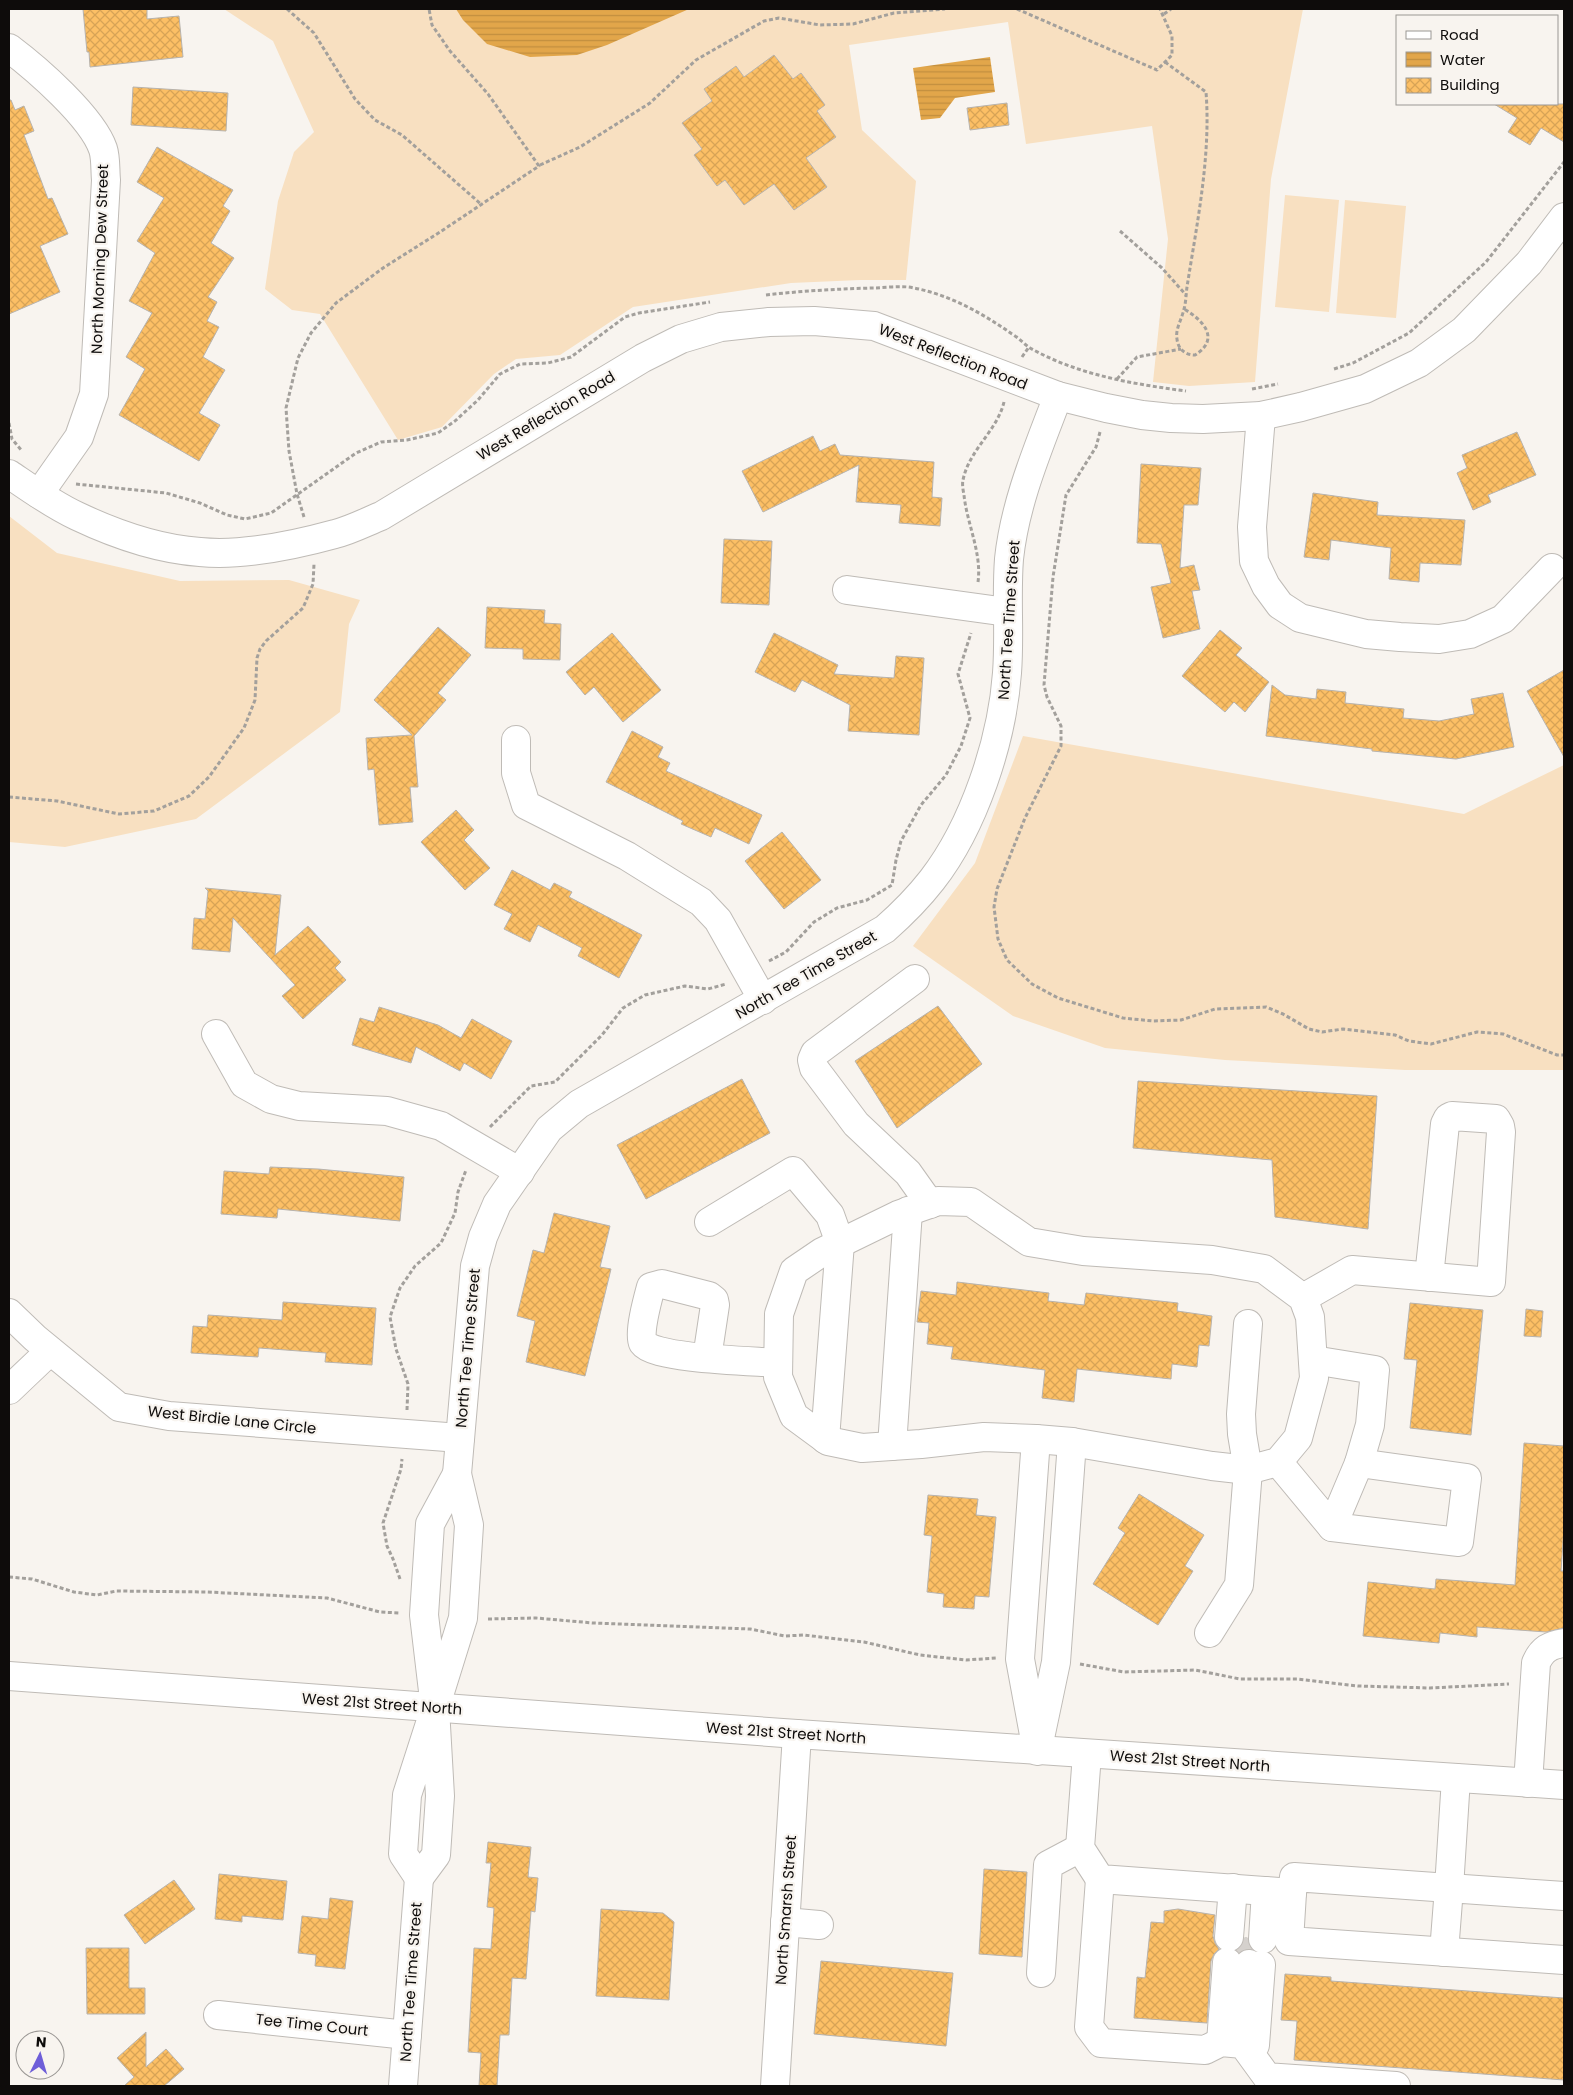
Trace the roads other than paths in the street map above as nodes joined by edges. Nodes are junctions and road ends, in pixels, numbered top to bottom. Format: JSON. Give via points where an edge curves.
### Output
{"nodes":[{"id":1,"x":9,"y":48,"type":"edge"},
{"id":2,"x":1564,"y":217,"type":"edge"},
{"id":3,"x":1058,"y":396,"type":"junction"},
{"id":4,"x":1261,"y":416,"type":"junction"},
{"id":5,"x":9,"y":474,"type":"edge"},
{"id":6,"x":40,"y":494,"type":"junction"},
{"id":7,"x":1552,"y":568,"type":"dead end"},
{"id":8,"x":847,"y":590,"type":"dead end"},
{"id":9,"x":1007,"y":612,"type":"junction"},
{"id":10,"x":516,"y":740,"type":"dead end"},
{"id":11,"x":914,"y":979,"type":"dead end"},
{"id":12,"x":763,"y":1000,"type":"junction"},
{"id":13,"x":216,"y":1034,"type":"dead end"},
{"id":14,"x":520,"y":1172,"type":"junction"},
{"id":15,"x":918,"y":1208,"type":"junction"},
{"id":16,"x":709,"y":1222,"type":"dead end"},
{"id":17,"x":840,"y":1243,"type":"junction"},
{"id":18,"x":1429,"y":1277,"type":"junction"},
{"id":19,"x":1303,"y":1298,"type":"junction"},
{"id":20,"x":10,"y":1318,"type":"edge"},
{"id":21,"x":1248,"y":1324,"type":"dead end"},
{"id":22,"x":50,"y":1351,"type":"junction"},
{"id":23,"x":707,"y":1358,"type":"dead end"},
{"id":24,"x":1313,"y":1360,"type":"junction"},
{"id":25,"x":778,"y":1363,"type":"junction"},
{"id":26,"x":9,"y":1390,"type":"edge"},
{"id":27,"x":460,"y":1438,"type":"junction"},
{"id":28,"x":1036,"y":1438,"type":"junction"},
{"id":29,"x":825,"y":1439,"type":"junction"},
{"id":30,"x":1072,"y":1442,"type":"junction"},
{"id":31,"x":892,"y":1446,"type":"junction"},
{"id":32,"x":1278,"y":1462,"type":"junction"},
{"id":33,"x":1359,"y":1463,"type":"junction"},
{"id":34,"x":1248,"y":1470,"type":"junction"},
{"id":35,"x":457,"y":1474,"type":"junction"},
{"id":36,"x":1332,"y":1527,"type":"junction"},
{"id":37,"x":1209,"y":1633,"type":"dead end"},
{"id":38,"x":1564,"y":1643,"type":"edge"},
{"id":39,"x":9,"y":1676,"type":"edge"},
{"id":40,"x":435,"y":1708,"type":"junction"},
{"id":41,"x":798,"y":1734,"type":"junction"},
{"id":42,"x":1037,"y":1751,"type":"junction"},
{"id":43,"x":1087,"y":1754,"type":"junction"},
{"id":44,"x":1456,"y":1778,"type":"junction"},
{"id":45,"x":1528,"y":1783,"type":"junction"},
{"id":46,"x":1564,"y":1785,"type":"edge"},
{"id":47,"x":1080,"y":1848,"type":"junction"},
{"id":48,"x":1100,"y":1879,"type":"junction"},
{"id":49,"x":1449,"y":1888,"type":"junction"},
{"id":50,"x":1258,"y":1890,"type":"junction"},
{"id":51,"x":1564,"y":1896,"type":"edge"},
{"id":52,"x":785,"y":1922,"type":"junction"},
{"id":53,"x":818,"y":1925,"type":"dead end"},
{"id":54,"x":1444,"y":1952,"type":"junction"},
{"id":55,"x":1564,"y":1960,"type":"edge"},
{"id":56,"x":1041,"y":1973,"type":"dead end"},
{"id":57,"x":218,"y":2014,"type":"dead end"},
{"id":58,"x":407,"y":2035,"type":"junction"},
{"id":59,"x":1232,"y":2043,"type":"junction"},
{"id":60,"x":403,"y":2086,"type":"edge"},
{"id":61,"x":775,"y":2086,"type":"edge"},
{"id":62,"x":1396,"y":2086,"type":"edge"}],
"edges":[{"from":1,"to":6,"type":"street","name":"North Morning Dew Street","via":[[87,120],[103,150],[106,180],[94,394],[79,437]]},
{"from":2,"to":4,"type":"street","name":"West Reflection Road","via":[[1529,263],[1464,330],[1418,363],[1365,389]]},
{"from":3,"to":4,"type":"street","name":"West Reflection Road","via":[[1142,415],[1204,419]]},
{"from":3,"to":6,"type":"street","name":"West Reflection Road","via":[[874,326],[814,321],[769,322],[721,328],[681,339],[643,358],[381,516],[337,534],[273,547],[201,552],[159,545],[115,532],[75,515]]},
{"from":3,"to":9,"type":"street","name":"North Tee Time Street","via":[[1022,492],[1010,558]]},
{"from":4,"to":7,"type":"street","via":[[1252,527],[1254,561],[1280,605],[1300,618],[1366,634],[1400,638],[1470,634],[1502,619]]},
{"from":5,"to":6,"type":"street","name":"West Reflection Road"},
{"from":8,"to":9,"type":"street"},
{"from":9,"to":12,"type":"street","name":"North Tee Time Street","via":[[1007,672],[997,735],[969,816],[949,854],[933,879],[885,929]]},
{"from":10,"to":12,"type":"street","via":[[516,773],[526,805],[627,856],[701,902],[718,920]]},
{"from":11,"to":15,"type":"street","via":[[815,1053],[812,1060],[814,1068],[856,1124],[908,1173]]},
{"from":12,"to":14,"type":"street","name":"North Tee Time Street","via":[[579,1104],[549,1129]]},
{"from":13,"to":14,"type":"street","via":[[244,1084],[271,1099],[299,1106],[387,1111],[441,1126]]},
{"from":14,"to":27,"type":"street","name":"North Tee Time Street","via":[[497,1204],[475,1266]]},
{"from":15,"to":17,"type":"street"},
{"from":15,"to":19,"type":"street","via":[[938,1201],[972,1202],[1029,1242],[1083,1251],[1212,1260],[1264,1269]]},
{"from":15,"to":31,"type":"street"},
{"from":16,"to":17,"type":"street","via":[[793,1171],[830,1215]]},
{"from":17,"to":25,"type":"street","via":[[794,1271],[779,1314]]},
{"from":17,"to":29,"type":"street"},
{"from":18,"to":18,"type":"street","via":[[1492,1282],[1501,1132],[1496,1120],[1452,1116],[1445,1124]]},
{"from":18,"to":19,"type":"street","via":[[1352,1270]]},
{"from":19,"to":24,"type":"street","via":[[1310,1317]]},
{"from":20,"to":22,"type":"street","name":"West Birdie Lane Circle"},
{"from":21,"to":34,"type":"street","via":[[1241,1414]]},
{"from":22,"to":26,"type":"street"},
{"from":22,"to":27,"type":"street","name":"West Birdie Lane Circle","via":[[118,1406],[169,1416]]},
{"from":23,"to":25,"type":"street"},
{"from":24,"to":32,"type":"street","via":[[1314,1378],[1298,1438]]},
{"from":24,"to":33,"type":"street","via":[[1375,1370],[1370,1424]]},
{"from":25,"to":29,"type":"street","via":[[778,1377],[794,1416]]},
{"from":27,"to":35,"type":"street","name":"North Tee Time Street"},
{"from":28,"to":30,"type":"street"},
{"from":28,"to":31,"type":"street","via":[[984,1437]]},
{"from":28,"to":42,"type":"street","via":[[1020,1659]]},
{"from":29,"to":31,"type":"street","via":[[862,1448]]},
{"from":30,"to":34,"type":"street"},
{"from":30,"to":42,"type":"street","via":[[1056,1662]]},
{"from":32,"to":34,"type":"street"},
{"from":32,"to":36,"type":"street"},
{"from":33,"to":36,"type":"street"},
{"from":33,"to":36,"type":"street","via":[[1467,1478],[1460,1542]]},
{"from":34,"to":37,"type":"street","via":[[1239,1585]]},
{"from":35,"to":40,"type":"street","name":"North Tee Time Street","via":[[469,1525],[463,1618]]},
{"from":35,"to":40,"type":"street","name":"North Tee Time Street","via":[[430,1524],[424,1615]]},
{"from":38,"to":45,"type":"street","via":[[1552,1645],[1541,1652],[1536,1663]]},
{"from":39,"to":40,"type":"street","name":"West 21st Street North"},
{"from":40,"to":41,"type":"street","name":"West 21st Street North"},
{"from":40,"to":58,"type":"street","name":"North Tee Time Street","via":[[407,1795],[403,1854],[419,1878]]},
{"from":41,"to":42,"type":"street","name":"West 21st Street North"},
{"from":41,"to":52,"type":"street","name":"North Smarsh Street"},
{"from":42,"to":43,"type":"street","name":"West 21st Street North"},
{"from":43,"to":44,"type":"street","name":"West 21st Street North"},
{"from":43,"to":47,"type":"street"},
{"from":44,"to":45,"type":"street","name":"West 21st Street North"},
{"from":44,"to":49,"type":"street"},
{"from":45,"to":46,"type":"street","name":"West 21st Street North"},
{"from":47,"to":48,"type":"street"},
{"from":47,"to":56,"type":"street","via":[[1048,1865]]},
{"from":48,"to":50,"type":"street"},
{"from":48,"to":59,"type":"street","via":[[1089,2027],[1101,2043],[1205,2050]]},
{"from":49,"to":50,"type":"street","via":[[1294,1877]]},
{"from":49,"to":51,"type":"street"},
{"from":49,"to":54,"type":"street"},
{"from":50,"to":54,"type":"street","via":[[1289,1941]]},
{"from":50,"to":59,"type":"street","via":[[1245,1951]]},
{"from":52,"to":53,"type":"street"},
{"from":52,"to":61,"type":"street","name":"North Smarsh Street"},
{"from":54,"to":55,"type":"street"},
{"from":57,"to":58,"type":"street","name":"Tee Time Court"},
{"from":58,"to":60,"type":"street","name":"North Tee Time Street"},
{"from":59,"to":62,"type":"street","via":[[1267,2077]]}]}
